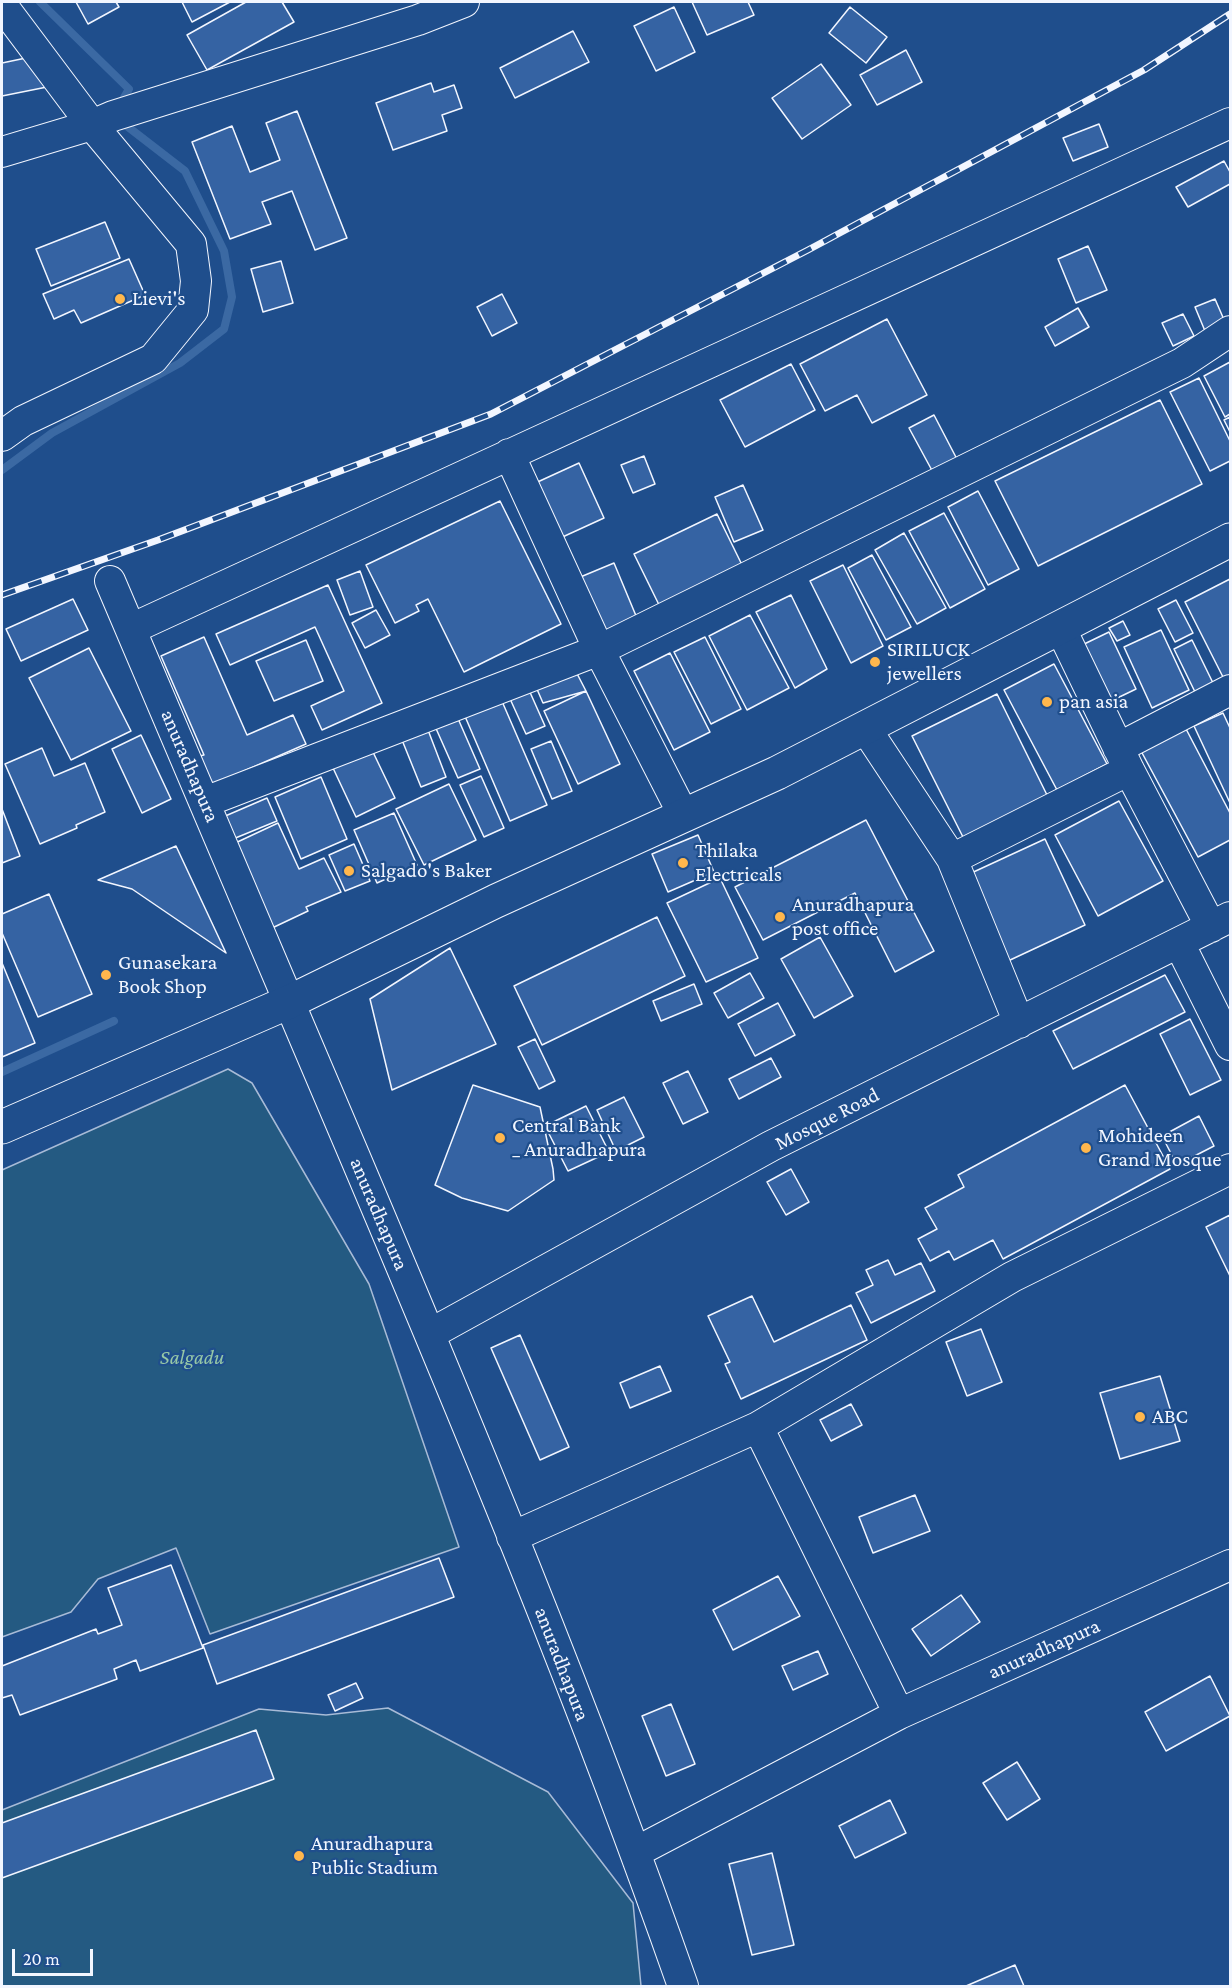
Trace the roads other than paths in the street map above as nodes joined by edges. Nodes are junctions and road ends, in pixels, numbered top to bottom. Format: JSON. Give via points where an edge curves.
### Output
{"nodes":[{"id":1,"x":464,"y":2,"type":"edge"},
{"id":2,"x":2,"y":5,"type":"edge"},
{"id":3,"x":413,"y":11,"type":"edge"},
{"id":4,"x":1230,"y":123,"type":"edge"},
{"id":5,"x":92,"y":125,"type":"junction"},
{"id":6,"x":2,"y":152,"type":"edge"},
{"id":7,"x":1230,"y":331,"type":"edge"},
{"id":8,"x":2,"y":436,"type":"edge"},
{"id":9,"x":509,"y":454,"type":"junction"},
{"id":10,"x":1230,"y":540,"type":"edge"},
{"id":11,"x":110,"y":581,"type":"dead end"},
{"id":12,"x":1060,"y":627,"type":"junction"},
{"id":13,"x":131,"y":629,"type":"junction"},
{"id":14,"x":598,"y":650,"type":"junction"},
{"id":15,"x":1230,"y":690,"type":"edge"},
{"id":16,"x":866,"y":729,"type":"junction"},
{"id":17,"x":1124,"y":759,"type":"junction"},
{"id":18,"x":205,"y":802,"type":"junction"},
{"id":19,"x":684,"y":816,"type":"junction"},
{"id":20,"x":952,"y":859,"type":"junction"},
{"id":21,"x":1221,"y":922,"type":"edge"},
{"id":22,"x":1179,"y":943,"type":"junction"},
{"id":23,"x":289,"y":1002,"type":"junction"},
{"id":24,"x":1019,"y":1023,"type":"junction"},
{"id":25,"x":1230,"y":1046,"type":"edge"},
{"id":26,"x":2,"y":1127,"type":"edge"},
{"id":27,"x":1230,"y":1169,"type":"edge"},
{"id":28,"x":430,"y":1334,"type":"junction"},
{"id":29,"x":758,"y":1427,"type":"junction"},
{"id":30,"x":512,"y":1537,"type":"junction"},
{"id":31,"x":1230,"y":1565,"type":"edge"},
{"id":32,"x":899,"y":1713,"type":"junction"},
{"id":33,"x":636,"y":1852,"type":"junction"},
{"id":34,"x":683,"y":1986,"type":"edge"}],
"edges":[{"from":1,"to":3,"type":"street"},
{"from":2,"to":5,"type":"street"},
{"from":3,"to":5,"type":"street"},
{"from":4,"to":9,"type":"street"},
{"from":5,"to":6,"type":"street"},
{"from":5,"to":8,"type":"street","via":[[191,244],[196,281],[194,310],[153,359],[23,421]]},
{"from":7,"to":14,"type":"street","via":[[1182,363]]},
{"from":9,"to":13,"type":"street"},
{"from":9,"to":14,"type":"street"},
{"from":10,"to":12,"type":"main road"},
{"from":11,"to":13,"type":"street","name":"anuradhapura"},
{"from":12,"to":16,"type":"main road"},
{"from":12,"to":17,"type":"street"},
{"from":13,"to":18,"type":"street","name":"anuradhapura"},
{"from":14,"to":18,"type":"street"},
{"from":14,"to":19,"type":"street"},
{"from":15,"to":17,"type":"street"},
{"from":16,"to":19,"type":"main road"},
{"from":16,"to":20,"type":"street"},
{"from":17,"to":20,"type":"street"},
{"from":17,"to":21,"type":"street"},
{"from":18,"to":23,"type":"street","name":"anuradhapura"},
{"from":19,"to":23,"type":"main road","via":[[496,901]]},
{"from":20,"to":24,"type":"street"},
{"from":21,"to":22,"type":"street","name":"Mosque Road"},
{"from":22,"to":24,"type":"street","name":"Mosque Road"},
{"from":22,"to":25,"type":"street"},
{"from":23,"to":26,"type":"main road"},
{"from":23,"to":28,"type":"street","name":"anuradhapura"},
{"from":24,"to":28,"type":"street","name":"Mosque Road","via":[[771,1146]]},
{"from":27,"to":29,"type":"street","via":[[1012,1277]]},
{"from":28,"to":30,"type":"street","name":"anuradhapura"},
{"from":29,"to":30,"type":"street"},
{"from":29,"to":32,"type":"street"},
{"from":30,"to":33,"type":"street","name":"anuradhapura"},
{"from":31,"to":32,"type":"street","name":"anuradhapura"},
{"from":32,"to":33,"type":"street","name":"anuradhapura"},
{"from":33,"to":34,"type":"street","name":"anuradhapura"}]}
